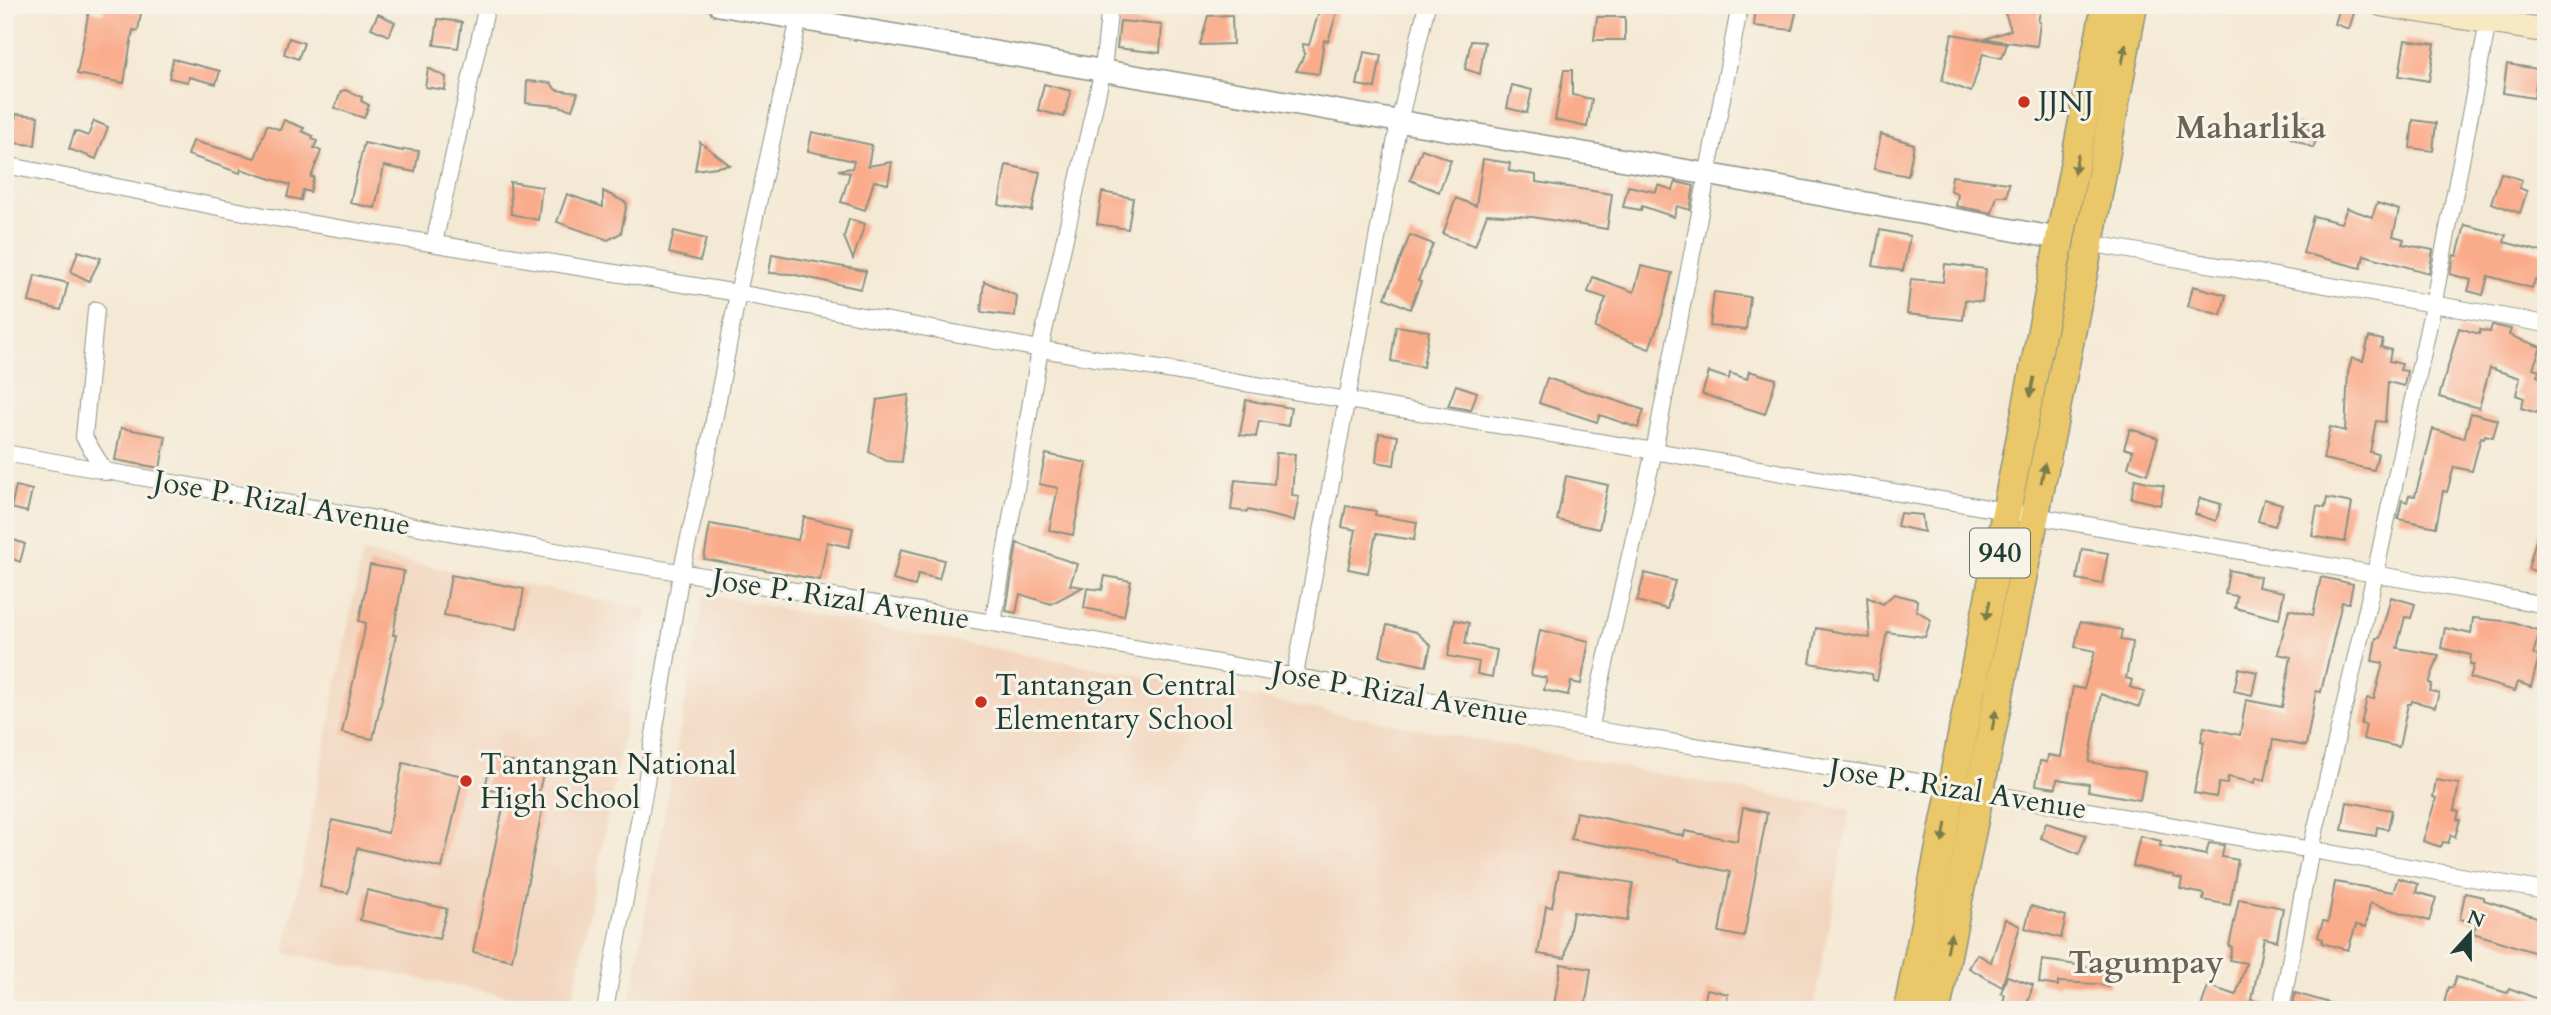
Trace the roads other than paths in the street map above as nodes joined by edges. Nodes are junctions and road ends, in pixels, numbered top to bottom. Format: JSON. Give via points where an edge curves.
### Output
{"nodes":[{"id":1,"x":487,"y":5,"type":"edge"},
{"id":2,"x":719,"y":5,"type":"edge"},
{"id":3,"x":1110,"y":5,"type":"edge"},
{"id":4,"x":1427,"y":5,"type":"edge"},
{"id":5,"x":1740,"y":5,"type":"edge"},
{"id":6,"x":2106,"y":5,"type":"edge"},
{"id":7,"x":2133,"y":5,"type":"edge"},
{"id":8,"x":2382,"y":5,"type":"edge"},
{"id":9,"x":800,"y":12,"type":"edge"},
{"id":10,"x":2488,"y":22,"type":"junction"},
{"id":11,"x":2546,"y":31,"type":"edge"},
{"id":12,"x":1102,"y":69,"type":"junction"},
{"id":13,"x":1399,"y":122,"type":"junction"},
{"id":14,"x":5,"y":165,"type":"edge"},
{"id":15,"x":1707,"y":174,"type":"junction"},
{"id":16,"x":2075,"y":241,"type":"junction"},
{"id":17,"x":434,"y":243,"type":"junction"},
{"id":18,"x":738,"y":293,"type":"junction"},
{"id":19,"x":2433,"y":306,"type":"junction"},
{"id":20,"x":96,"y":310,"type":"dead end"},
{"id":21,"x":2546,"y":324,"type":"edge"},
{"id":22,"x":1040,"y":349,"type":"junction"},
{"id":23,"x":1347,"y":401,"type":"junction"},
{"id":24,"x":1654,"y":451,"type":"junction"},
{"id":25,"x":5,"y":453,"type":"edge"},
{"id":26,"x":105,"y":472,"type":"junction"},
{"id":27,"x":2021,"y":514,"type":"junction"},
{"id":28,"x":681,"y":573,"type":"junction"},
{"id":29,"x":2375,"y":574,"type":"junction"},
{"id":30,"x":2546,"y":605,"type":"edge"},
{"id":31,"x":993,"y":623,"type":"junction"},
{"id":32,"x":1295,"y":675,"type":"junction"},
{"id":33,"x":1590,"y":729,"type":"junction"},
{"id":34,"x":1966,"y":790,"type":"junction"},
{"id":35,"x":2311,"y":849,"type":"junction"},
{"id":36,"x":2546,"y":891,"type":"edge"},
{"id":37,"x":606,"y":1010,"type":"edge"},
{"id":38,"x":1908,"y":1010,"type":"edge"},
{"id":39,"x":1936,"y":1010,"type":"edge"},
{"id":40,"x":2281,"y":1010,"type":"edge"}],
"edges":[{"from":1,"to":17,"type":"street"},
{"from":2,"to":9,"type":"street"},
{"from":3,"to":12,"type":"street"},
{"from":4,"to":13,"type":"street"},
{"from":5,"to":15,"type":"street"},
{"from":6,"to":16,"type":"highway","number":"940","one_way":true},
{"from":16,"to":7,"type":"highway","number":"940","one_way":true},
{"from":8,"to":10,"type":"main road"},
{"from":9,"to":12,"type":"street"},
{"from":9,"to":18,"type":"street"},
{"from":10,"to":11,"type":"main road"},
{"from":10,"to":19,"type":"street"},
{"from":12,"to":13,"type":"street"},
{"from":12,"to":22,"type":"street"},
{"from":13,"to":15,"type":"street"},
{"from":13,"to":23,"type":"street"},
{"from":14,"to":17,"type":"street","via":[[270,217]]},
{"from":15,"to":16,"type":"street"},
{"from":15,"to":24,"type":"street"},
{"from":16,"to":19,"type":"street"},
{"from":16,"to":27,"type":"highway","number":"940"},
{"from":17,"to":18,"type":"street"},
{"from":18,"to":22,"type":"street"},
{"from":18,"to":28,"type":"street"},
{"from":19,"to":21,"type":"street"},
{"from":19,"to":29,"type":"street"},
{"from":20,"to":26,"type":"street","via":[[84,438]]},
{"from":22,"to":23,"type":"street"},
{"from":22,"to":31,"type":"street"},
{"from":23,"to":24,"type":"street"},
{"from":23,"to":32,"type":"street"},
{"from":24,"to":27,"type":"street"},
{"from":24,"to":33,"type":"street"},
{"from":25,"to":26,"type":"street","name":"Jose P. Rizal Avenue"},
{"from":26,"to":28,"type":"street","name":"Jose P. Rizal Avenue"},
{"from":27,"to":29,"type":"street"},
{"from":27,"to":34,"type":"highway","number":"940"},
{"from":28,"to":31,"type":"street","name":"Jose P. Rizal Avenue"},
{"from":28,"to":37,"type":"street"},
{"from":29,"to":30,"type":"street"},
{"from":29,"to":35,"type":"street"},
{"from":31,"to":32,"type":"street","name":"Jose P. Rizal Avenue"},
{"from":32,"to":33,"type":"street","name":"Jose P. Rizal Avenue"},
{"from":33,"to":34,"type":"street","name":"Jose P. Rizal Avenue"},
{"from":34,"to":35,"type":"street","name":"Jose P. Rizal Avenue"},
{"from":34,"to":38,"type":"highway","number":"940","one_way":true},
{"from":39,"to":34,"type":"highway","number":"940","one_way":true},
{"from":35,"to":36,"type":"street","name":"Jose P. Rizal Avenue"},
{"from":35,"to":40,"type":"street"}]}
